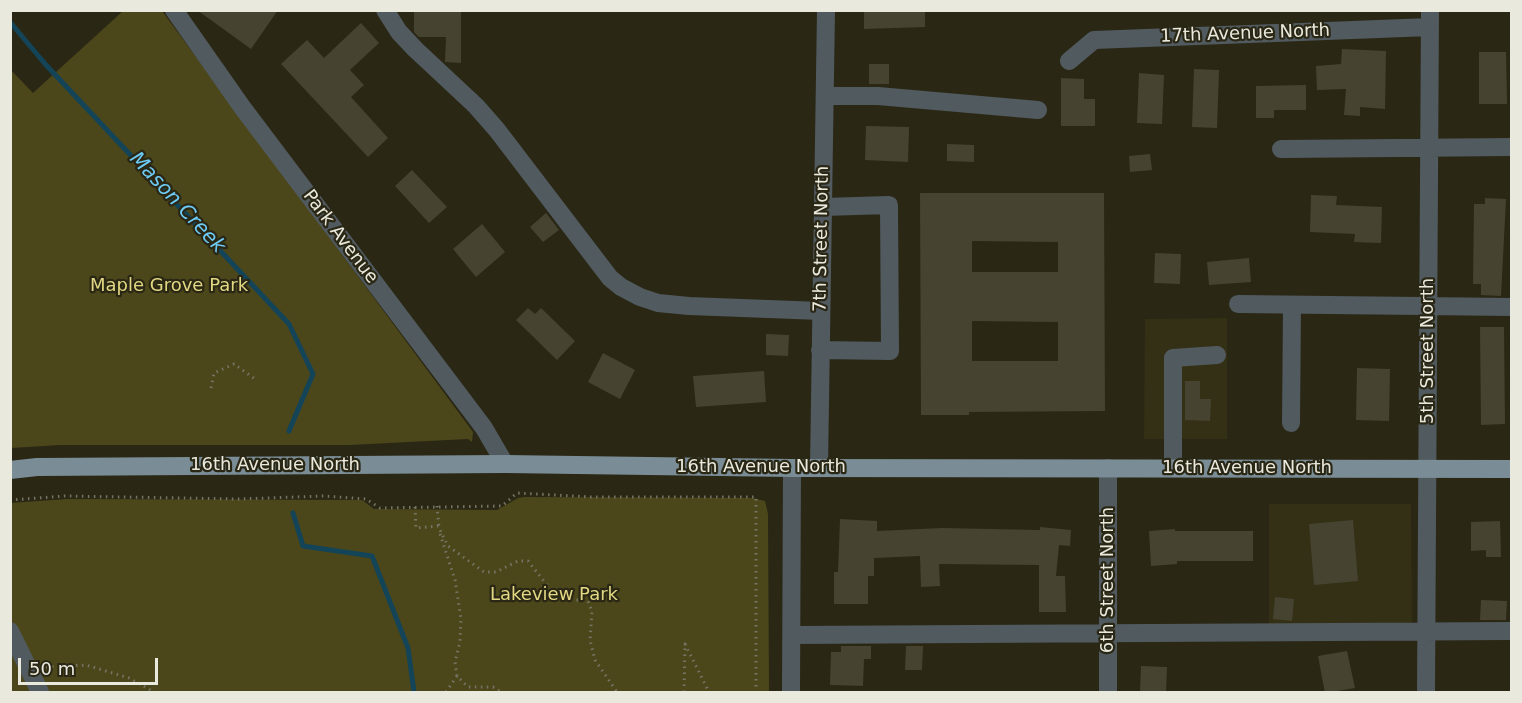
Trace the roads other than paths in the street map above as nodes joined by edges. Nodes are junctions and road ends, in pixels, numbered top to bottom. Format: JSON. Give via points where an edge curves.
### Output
{"nodes":[{"id":1,"x":174,"y":10,"type":"edge"},
{"id":2,"x":386,"y":10,"type":"edge"},
{"id":3,"x":826,"y":10,"type":"edge"},
{"id":4,"x":1430,"y":19,"type":"edge"},
{"id":5,"x":1069,"y":61,"type":"dead end"},
{"id":6,"x":825,"y":96,"type":"junction"},
{"id":7,"x":1038,"y":110,"type":"dead end"},
{"id":8,"x":1512,"y":147,"type":"edge"},
{"id":9,"x":1281,"y":149,"type":"dead end"},
{"id":10,"x":1429,"y":149,"type":"junction"},
{"id":11,"x":823,"y":207,"type":"junction"},
{"id":12,"x":1238,"y":304,"type":"dead end"},
{"id":13,"x":1292,"y":305,"type":"junction"},
{"id":14,"x":1428,"y":306,"type":"junction"},
{"id":15,"x":1512,"y":307,"type":"edge"},
{"id":16,"x":821,"y":311,"type":"junction"},
{"id":17,"x":820,"y":350,"type":"junction"},
{"id":18,"x":1217,"y":355,"type":"dead end"},
{"id":19,"x":1291,"y":423,"type":"dead end"},
{"id":20,"x":505,"y":464,"type":"junction"},
{"id":21,"x":819,"y":467,"type":"junction"},
{"id":22,"x":1173,"y":467,"type":"junction"},
{"id":23,"x":792,"y":468,"type":"junction"},
{"id":24,"x":1108,"y":468,"type":"junction"},
{"id":25,"x":1428,"y":469,"type":"junction"},
{"id":26,"x":1512,"y":469,"type":"edge"},
{"id":27,"x":10,"y":470,"type":"edge"},
{"id":28,"x":10,"y":631,"type":"edge"},
{"id":29,"x":1108,"y":632,"type":"junction"},
{"id":30,"x":1427,"y":632,"type":"junction"},
{"id":31,"x":1512,"y":632,"type":"edge"},
{"id":32,"x":792,"y":635,"type":"junction"},
{"id":33,"x":40,"y":693,"type":"edge"},
{"id":34,"x":792,"y":693,"type":"edge"},
{"id":35,"x":1108,"y":693,"type":"edge"},
{"id":36,"x":1426,"y":693,"type":"edge"}],
"edges":[{"from":1,"to":20,"type":"street","name":"Park Avenue","via":[[242,107],[484,428]]},
{"from":2,"to":16,"type":"street","via":[[399,32],[497,130],[610,278],[621,287],[658,303]]},
{"from":3,"to":6,"type":"street","name":"7th Street North"},
{"from":4,"to":5,"type":"street","name":"17th Avenue North","via":[[1094,40]]},
{"from":4,"to":10,"type":"street","name":"5th Street North"},
{"from":6,"to":7,"type":"street","via":[[878,96]]},
{"from":6,"to":11,"type":"street","name":"7th Street North"},
{"from":8,"to":10,"type":"street"},
{"from":9,"to":10,"type":"street"},
{"from":10,"to":14,"type":"street","name":"5th Street North"},
{"from":11,"to":16,"type":"street","name":"7th Street North"},
{"from":11,"to":17,"type":"street","via":[[889,205],[890,351]]},
{"from":12,"to":13,"type":"street"},
{"from":13,"to":14,"type":"street"},
{"from":13,"to":19,"type":"street"},
{"from":14,"to":15,"type":"street"},
{"from":14,"to":25,"type":"street","name":"5th Street North"},
{"from":16,"to":17,"type":"street","name":"7th Street North"},
{"from":17,"to":21,"type":"street","name":"7th Street North"},
{"from":18,"to":22,"type":"street","via":[[1173,358]]},
{"from":20,"to":23,"type":"main road","name":"16th Avenue North"},
{"from":20,"to":27,"type":"main road","name":"16th Avenue North"},
{"from":21,"to":23,"type":"main road","name":"16th Avenue North"},
{"from":21,"to":24,"type":"main road","name":"16th Avenue North"},
{"from":22,"to":24,"type":"main road","name":"16th Avenue North"},
{"from":22,"to":25,"type":"main road","name":"16th Avenue North"},
{"from":23,"to":32,"type":"street"},
{"from":24,"to":29,"type":"street","name":"6th Street North"},
{"from":25,"to":26,"type":"main road","name":"16th Avenue North"},
{"from":25,"to":30,"type":"street","name":"5th Street North"},
{"from":28,"to":33,"type":"street"},
{"from":29,"to":30,"type":"street"},
{"from":29,"to":32,"type":"street"},
{"from":29,"to":35,"type":"street","name":"6th Street North"},
{"from":30,"to":31,"type":"street"},
{"from":30,"to":36,"type":"street","name":"5th Street North"},
{"from":32,"to":34,"type":"street"}]}
